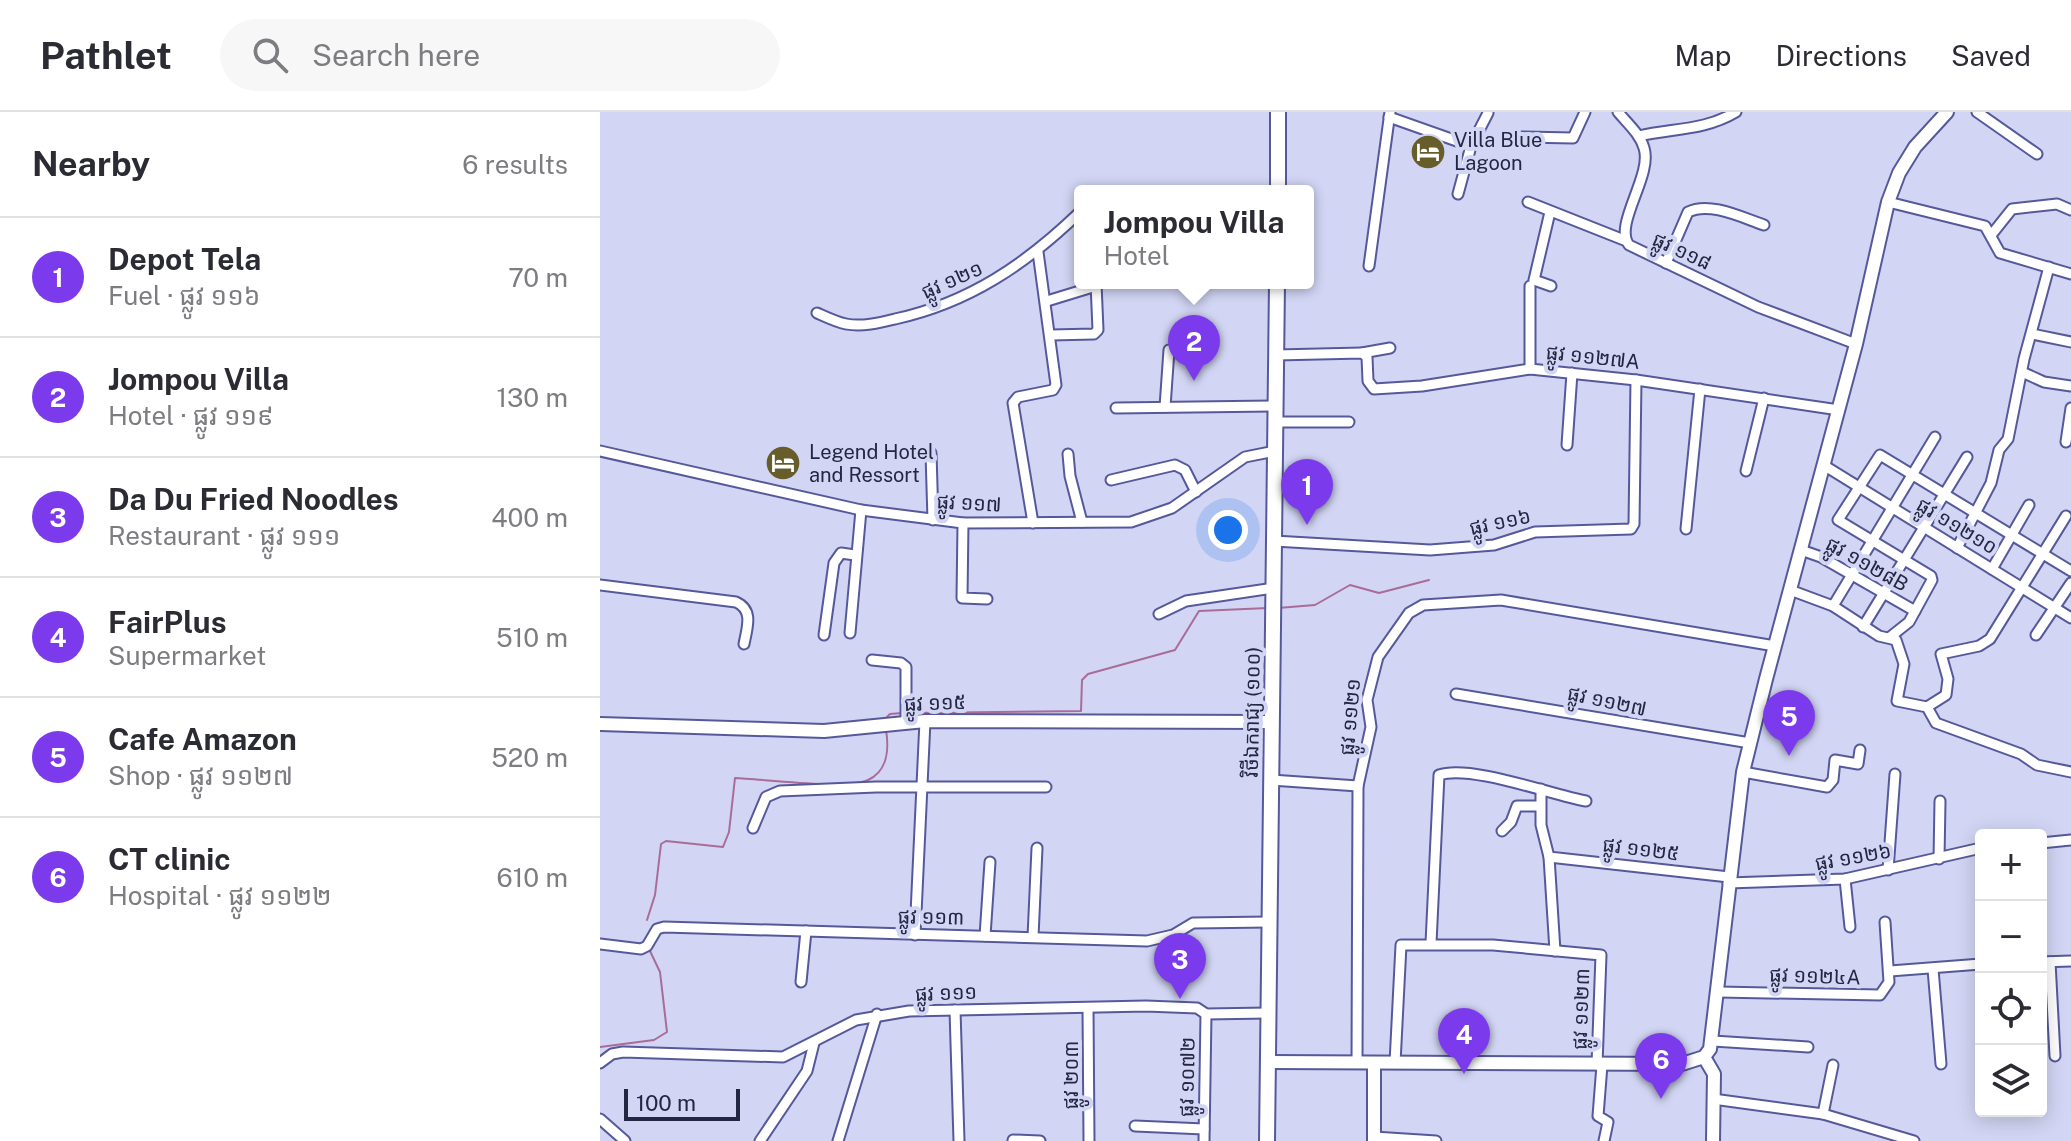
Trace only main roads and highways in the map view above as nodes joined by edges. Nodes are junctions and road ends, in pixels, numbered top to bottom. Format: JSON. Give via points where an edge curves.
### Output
{"nodes":[{"id":1,"x":1278,"y":112,"type":"edge"},
{"id":2,"x":1947,"y":112,"type":"edge"},
{"id":3,"x":1278,"y":185,"type":"edge"},
{"id":4,"x":1277,"y":289,"type":"edge"},
{"id":5,"x":1272,"y":722,"type":"junction"},
{"id":6,"x":600,"y":724,"type":"edge"},
{"id":7,"x":1704,"y":1057,"type":"junction"},
{"id":8,"x":1268,"y":1062,"type":"junction"},
{"id":9,"x":1374,"y":1063,"type":"junction"},
{"id":10,"x":1374,"y":1139,"type":"edge"},
{"id":11,"x":1267,"y":1141,"type":"edge"},
{"id":12,"x":1713,"y":1141,"type":"edge"}],
"edges":[{"from":1,"to":3,"type":"main road"},
{"from":2,"to":7,"type":"main road","via":[[1915,147],[1888,202],[1825,466],[1743,772],[1713,1041]]},
{"from":4,"to":5,"type":"main road","name":"វិថីឯករាជ្យ (១០០)"},
{"from":5,"to":6,"type":"main road","name":"ផ្លូវ ១១៥","via":[[925,721],[824,731]]},
{"from":5,"to":8,"type":"main road","name":"វិថីឯករាជ្យ (១០០)"},
{"from":7,"to":9,"type":"main road","via":[[1682,1064]]},
{"from":7,"to":12,"type":"main road","via":[[1714,1074]]},
{"from":8,"to":9,"type":"main road"},
{"from":8,"to":11,"type":"main road","name":"វិថីឯករាជ្យ (១០០)"},
{"from":9,"to":10,"type":"main road"}]}
